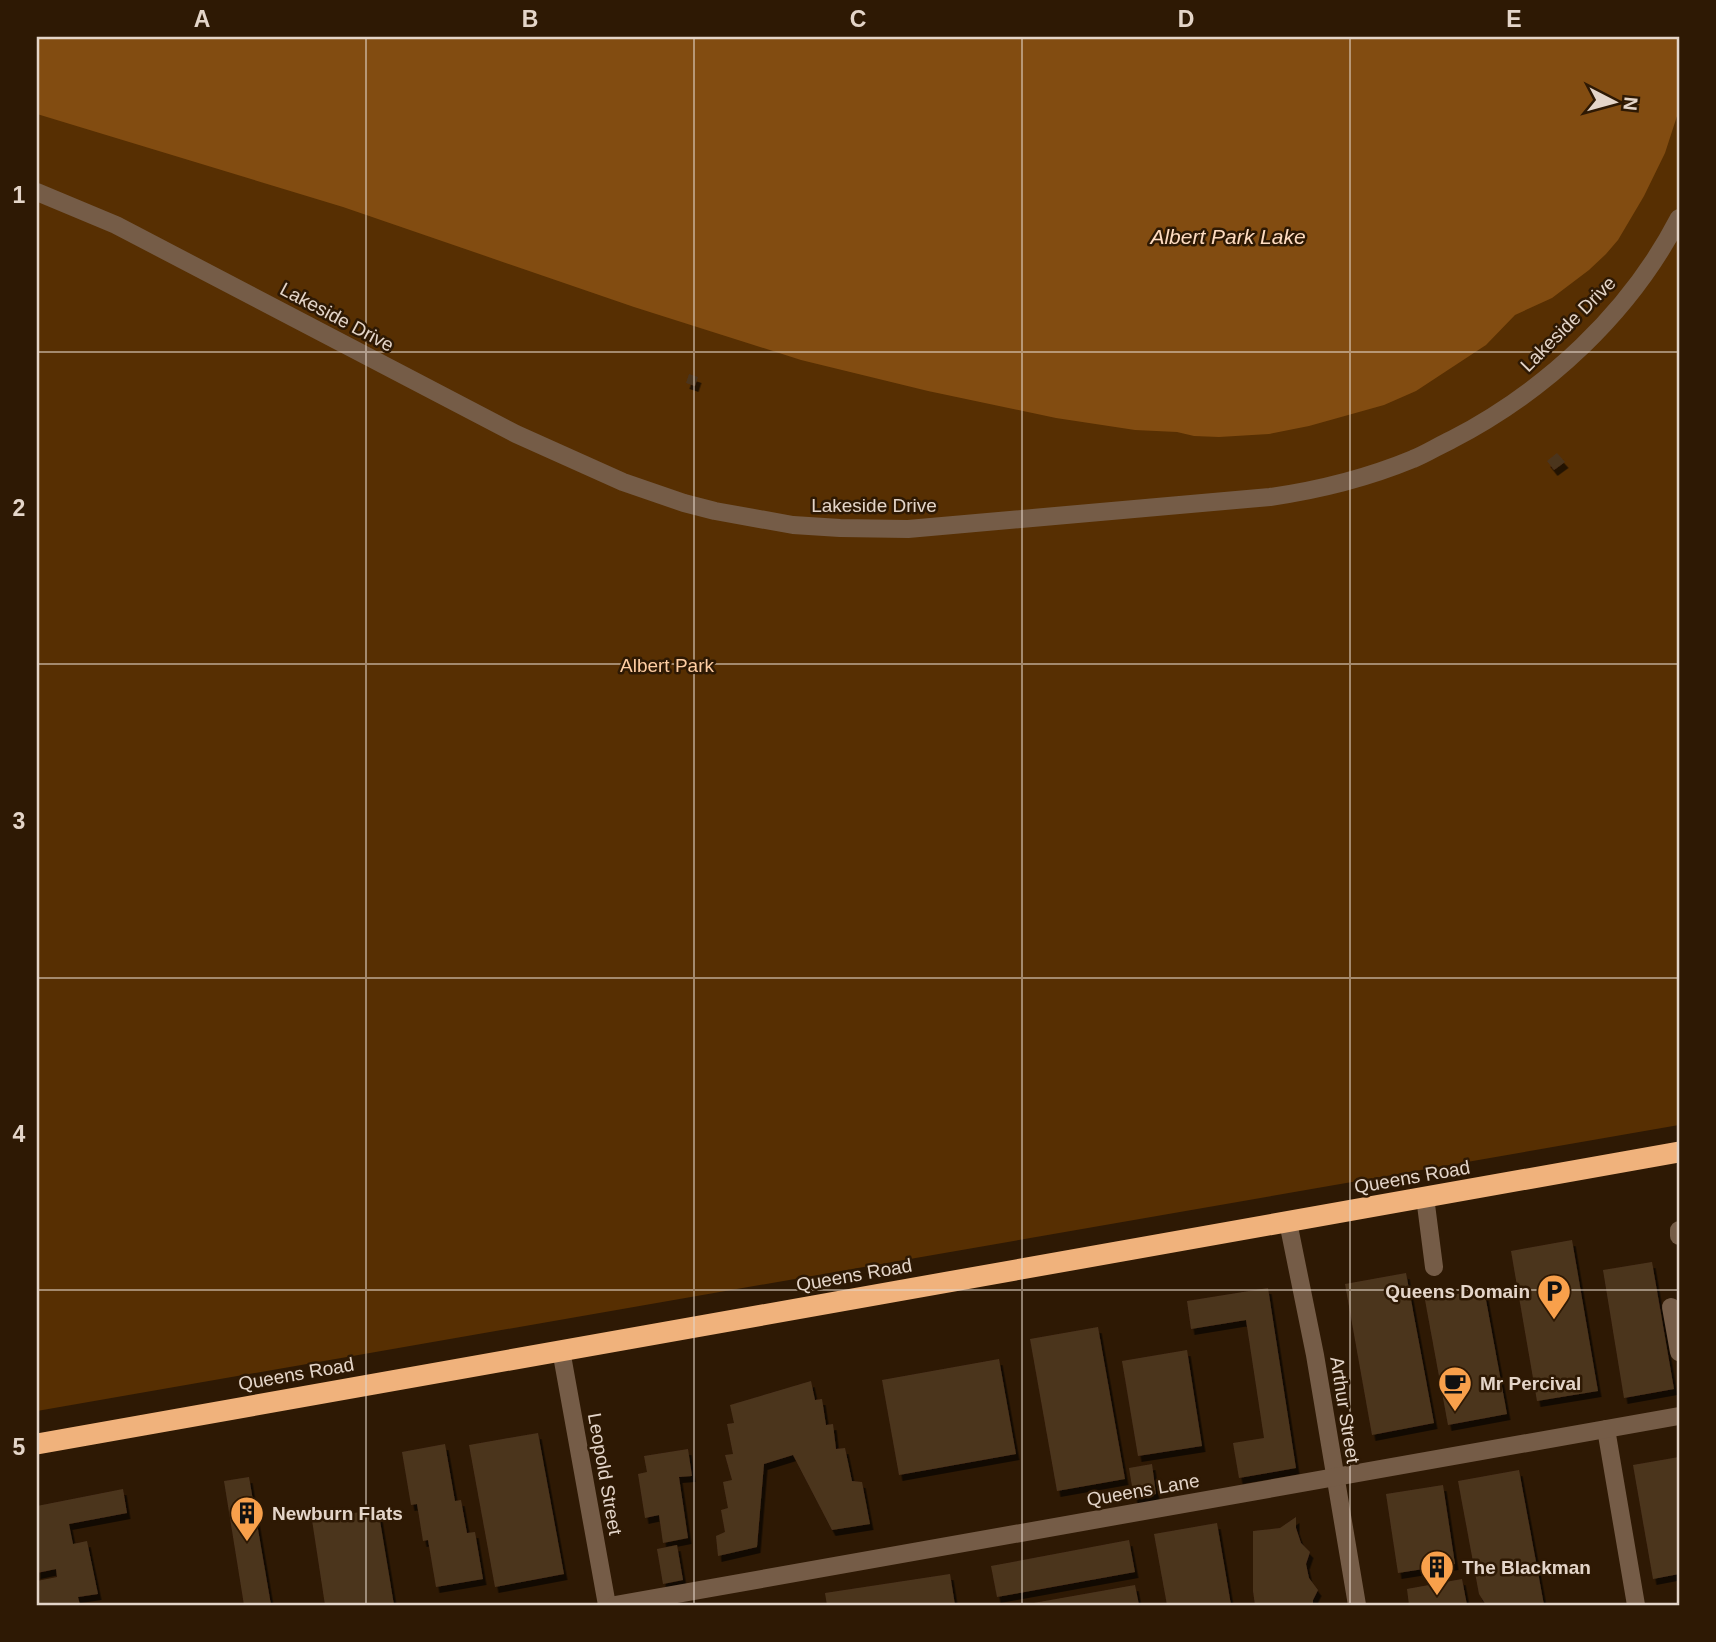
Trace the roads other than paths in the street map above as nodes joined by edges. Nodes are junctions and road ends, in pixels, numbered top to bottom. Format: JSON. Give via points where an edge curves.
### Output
{"nodes":[{"id":1,"x":37,"y":192,"type":"edge"},
{"id":2,"x":1679,"y":218,"type":"edge"},
{"id":3,"x":1679,"y":1152,"type":"edge"},
{"id":4,"x":1425,"y":1197,"type":"junction"},
{"id":5,"x":1288,"y":1222,"type":"junction"},
{"id":6,"x":1679,"y":1230,"type":"edge"},
{"id":7,"x":1679,"y":1236,"type":"edge"},
{"id":8,"x":1434,"y":1267,"type":"dead end"},
{"id":9,"x":1671,"y":1307,"type":"dead end"},
{"id":10,"x":561,"y":1350,"type":"junction"},
{"id":11,"x":1679,"y":1352,"type":"edge"},
{"id":12,"x":1679,"y":1416,"type":"edge"},
{"id":13,"x":1606,"y":1429,"type":"junction"},
{"id":14,"x":37,"y":1444,"type":"edge"},
{"id":15,"x":1335,"y":1478,"type":"junction"},
{"id":16,"x":607,"y":1605,"type":"edge"},
{"id":17,"x":615,"y":1605,"type":"edge"},
{"id":18,"x":1357,"y":1605,"type":"edge"},
{"id":19,"x":1636,"y":1605,"type":"edge"}],
"edges":[{"from":1,"to":2,"type":"street","name":"Lakeside Drive","via":[[116,225],[483,418],[601,473],[715,511],[840,528],[908,529],[1270,497],[1329,486],[1405,462],[1480,425],[1563,364],[1639,283]]},
{"from":3,"to":4,"type":"highway","name":"Queens Road"},
{"from":4,"to":5,"type":"highway","name":"Queens Road"},
{"from":4,"to":8,"type":"street"},
{"from":5,"to":10,"type":"highway","name":"Queens Road"},
{"from":5,"to":15,"type":"street","name":"Arthur Street"},
{"from":6,"to":7,"type":"street"},
{"from":9,"to":11,"type":"street"},
{"from":10,"to":14,"type":"highway","name":"Queens Road"},
{"from":10,"to":16,"type":"street","name":"Leopold Street"},
{"from":12,"to":13,"type":"street","name":"Queens Lane"},
{"from":13,"to":15,"type":"street","name":"Queens Lane"},
{"from":13,"to":19,"type":"street"},
{"from":15,"to":17,"type":"street","name":"Queens Lane"},
{"from":15,"to":18,"type":"street","name":"Arthur Street"}]}
